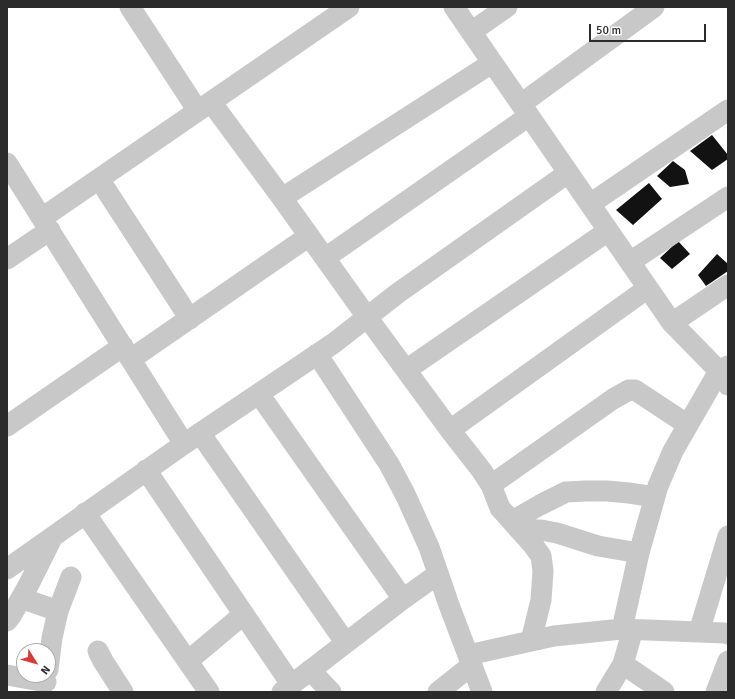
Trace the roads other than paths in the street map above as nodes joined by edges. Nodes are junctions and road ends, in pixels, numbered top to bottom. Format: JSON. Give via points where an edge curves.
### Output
{"nodes":[{"id":1,"x":130,"y":7,"type":"edge"},
{"id":2,"x":349,"y":7,"type":"edge"},
{"id":3,"x":454,"y":7,"type":"edge"},
{"id":4,"x":507,"y":7,"type":"edge"},
{"id":5,"x":654,"y":7,"type":"edge"},
{"id":6,"x":471,"y":32,"type":"junction"},
{"id":7,"x":492,"y":63,"type":"junction"},
{"id":8,"x":205,"y":106,"type":"junction"},
{"id":9,"x":525,"y":110,"type":"junction"},
{"id":10,"x":728,"y":110,"type":"edge"},
{"id":11,"x":7,"y":163,"type":"edge"},
{"id":12,"x":568,"y":173,"type":"junction"},
{"id":13,"x":99,"y":179,"type":"junction"},
{"id":14,"x":728,"y":197,"type":"edge"},
{"id":15,"x":282,"y":198,"type":"junction"},
{"id":16,"x":590,"y":204,"type":"junction"},
{"id":17,"x":46,"y":224,"type":"junction"},
{"id":18,"x":608,"y":231,"type":"junction"},
{"id":19,"x":309,"y":236,"type":"junction"},
{"id":20,"x":325,"y":258,"type":"junction"},
{"id":21,"x":7,"y":259,"type":"edge"},
{"id":22,"x":630,"y":262,"type":"junction"},
{"id":23,"x":728,"y":285,"type":"edge"},
{"id":24,"x":648,"y":288,"type":"junction"},
{"id":25,"x":367,"y":317,"type":"junction"},
{"id":26,"x":190,"y":319,"type":"junction"},
{"id":27,"x":672,"y":322,"type":"junction"},
{"id":28,"x":127,"y":353,"type":"junction"},
{"id":29,"x":317,"y":354,"type":"junction"},
{"id":30,"x":406,"y":370,"type":"junction"},
{"id":31,"x":725,"y":374,"type":"edge"},
{"id":32,"x":259,"y":394,"type":"junction"},
{"id":33,"x":688,"y":425,"type":"junction"},
{"id":34,"x":7,"y":426,"type":"edge"},
{"id":35,"x":450,"y":430,"type":"junction"},
{"id":36,"x":192,"y":438,"type":"junction"},
{"id":37,"x":146,"y":470,"type":"junction"},
{"id":38,"x":491,"y":485,"type":"junction"},
{"id":39,"x":655,"y":497,"type":"junction"},
{"id":40,"x":85,"y":513,"type":"junction"},
{"id":41,"x":516,"y":525,"type":"junction"},
{"id":42,"x":53,"y":536,"type":"junction"},
{"id":43,"x":728,"y":536,"type":"edge"},
{"id":44,"x":638,"y":553,"type":"junction"},
{"id":45,"x":7,"y":569,"type":"edge"},
{"id":46,"x":438,"y":574,"type":"junction"},
{"id":47,"x":71,"y":577,"type":"dead end"},
{"id":48,"x":22,"y":598,"type":"junction"},
{"id":49,"x":403,"y":599,"type":"junction"},
{"id":50,"x":58,"y":611,"type":"junction"},
{"id":51,"x":244,"y":614,"type":"junction"},
{"id":52,"x":7,"y":621,"type":"edge"},
{"id":53,"x":628,"y":629,"type":"junction"},
{"id":54,"x":699,"y":632,"type":"junction"},
{"id":55,"x":728,"y":634,"type":"edge"},
{"id":56,"x":531,"y":641,"type":"junction"},
{"id":57,"x":345,"y":642,"type":"junction"},
{"id":58,"x":51,"y":643,"type":"edge"},
{"id":59,"x":98,"y":651,"type":"dead end"},
{"id":60,"x":470,"y":660,"type":"junction"},
{"id":61,"x":188,"y":661,"type":"junction"},
{"id":62,"x":728,"y":661,"type":"edge"},
{"id":63,"x":623,"y":664,"type":"junction"},
{"id":64,"x":310,"y":670,"type":"junction"},
{"id":65,"x":286,"y":688,"type":"edge"},
{"id":66,"x":123,"y":692,"type":"edge"},
{"id":67,"x":209,"y":692,"type":"edge"},
{"id":68,"x":331,"y":692,"type":"edge"},
{"id":69,"x":438,"y":692,"type":"edge"},
{"id":70,"x":482,"y":692,"type":"edge"},
{"id":71,"x":606,"y":692,"type":"edge"},
{"id":72,"x":664,"y":692,"type":"edge"},
{"id":73,"x":716,"y":692,"type":"edge"}],
"edges":[{"from":1,"to":8,"type":"street"},
{"from":2,"to":8,"type":"street"},
{"from":3,"to":6,"type":"street"},
{"from":4,"to":6,"type":"street"},
{"from":5,"to":9,"type":"street"},
{"from":6,"to":7,"type":"street"},
{"from":7,"to":9,"type":"street"},
{"from":7,"to":15,"type":"street"},
{"from":8,"to":13,"type":"street"},
{"from":8,"to":15,"type":"street"},
{"from":9,"to":12,"type":"street"},
{"from":9,"to":20,"type":"street"},
{"from":10,"to":16,"type":"street"},
{"from":11,"to":17,"type":"street"},
{"from":12,"to":16,"type":"street"},
{"from":12,"to":25,"type":"street"},
{"from":13,"to":17,"type":"street"},
{"from":13,"to":26,"type":"street"},
{"from":14,"to":22,"type":"street"},
{"from":15,"to":19,"type":"street"},
{"from":16,"to":18,"type":"street"},
{"from":17,"to":21,"type":"street"},
{"from":17,"to":28,"type":"street"},
{"from":18,"to":22,"type":"street"},
{"from":18,"to":30,"type":"street"},
{"from":19,"to":20,"type":"street"},
{"from":19,"to":26,"type":"street"},
{"from":20,"to":25,"type":"street"},
{"from":22,"to":24,"type":"street"},
{"from":23,"to":27,"type":"street"},
{"from":24,"to":27,"type":"street"},
{"from":24,"to":35,"type":"street"},
{"from":25,"to":29,"type":"street"},
{"from":25,"to":30,"type":"street"},
{"from":26,"to":28,"type":"street"},
{"from":27,"to":31,"type":"street"},
{"from":28,"to":34,"type":"street"},
{"from":28,"to":36,"type":"street"},
{"from":29,"to":32,"type":"street"},
{"from":29,"to":46,"type":"street","via":[[389,464],[429,547]]},
{"from":30,"to":35,"type":"street"},
{"from":31,"to":33,"type":"street"},
{"from":32,"to":36,"type":"street"},
{"from":32,"to":49,"type":"street"},
{"from":33,"to":38,"type":"street","via":[[635,390],[629,390],[613,398]]},
{"from":33,"to":39,"type":"street","via":[[673,451]]},
{"from":35,"to":38,"type":"street"},
{"from":36,"to":37,"type":"street"},
{"from":36,"to":57,"type":"street"},
{"from":37,"to":40,"type":"street"},
{"from":37,"to":51,"type":"street"},
{"from":38,"to":41,"type":"street","via":[[500,508]]},
{"from":39,"to":41,"type":"street","via":[[607,491],[566,492],[540,505]]},
{"from":39,"to":44,"type":"street"},
{"from":40,"to":42,"type":"street"},
{"from":40,"to":61,"type":"street"},
{"from":41,"to":44,"type":"street","via":[[557,533],[598,546]]},
{"from":41,"to":56,"type":"street","via":[[541,556],[543,571],[541,600]]},
{"from":42,"to":45,"type":"street"},
{"from":42,"to":48,"type":"street"},
{"from":43,"to":54,"type":"street"},
{"from":44,"to":53,"type":"street"},
{"from":46,"to":49,"type":"street"},
{"from":46,"to":60,"type":"street"},
{"from":47,"to":50,"type":"street"},
{"from":48,"to":50,"type":"street"},
{"from":48,"to":52,"type":"street"},
{"from":49,"to":57,"type":"street"},
{"from":50,"to":58,"type":"street"},
{"from":51,"to":61,"type":"street"},
{"from":51,"to":65,"type":"street"},
{"from":53,"to":54,"type":"street"},
{"from":53,"to":56,"type":"street","via":[[554,636]]},
{"from":53,"to":63,"type":"street"},
{"from":54,"to":55,"type":"street"},
{"from":56,"to":60,"type":"street"},
{"from":57,"to":64,"type":"street"},
{"from":59,"to":66,"type":"street"},
{"from":60,"to":69,"type":"street"},
{"from":60,"to":70,"type":"street"},
{"from":61,"to":67,"type":"street"},
{"from":62,"to":73,"type":"street"},
{"from":63,"to":71,"type":"street"},
{"from":63,"to":72,"type":"street"},
{"from":64,"to":65,"type":"street"},
{"from":64,"to":68,"type":"street"}]}
